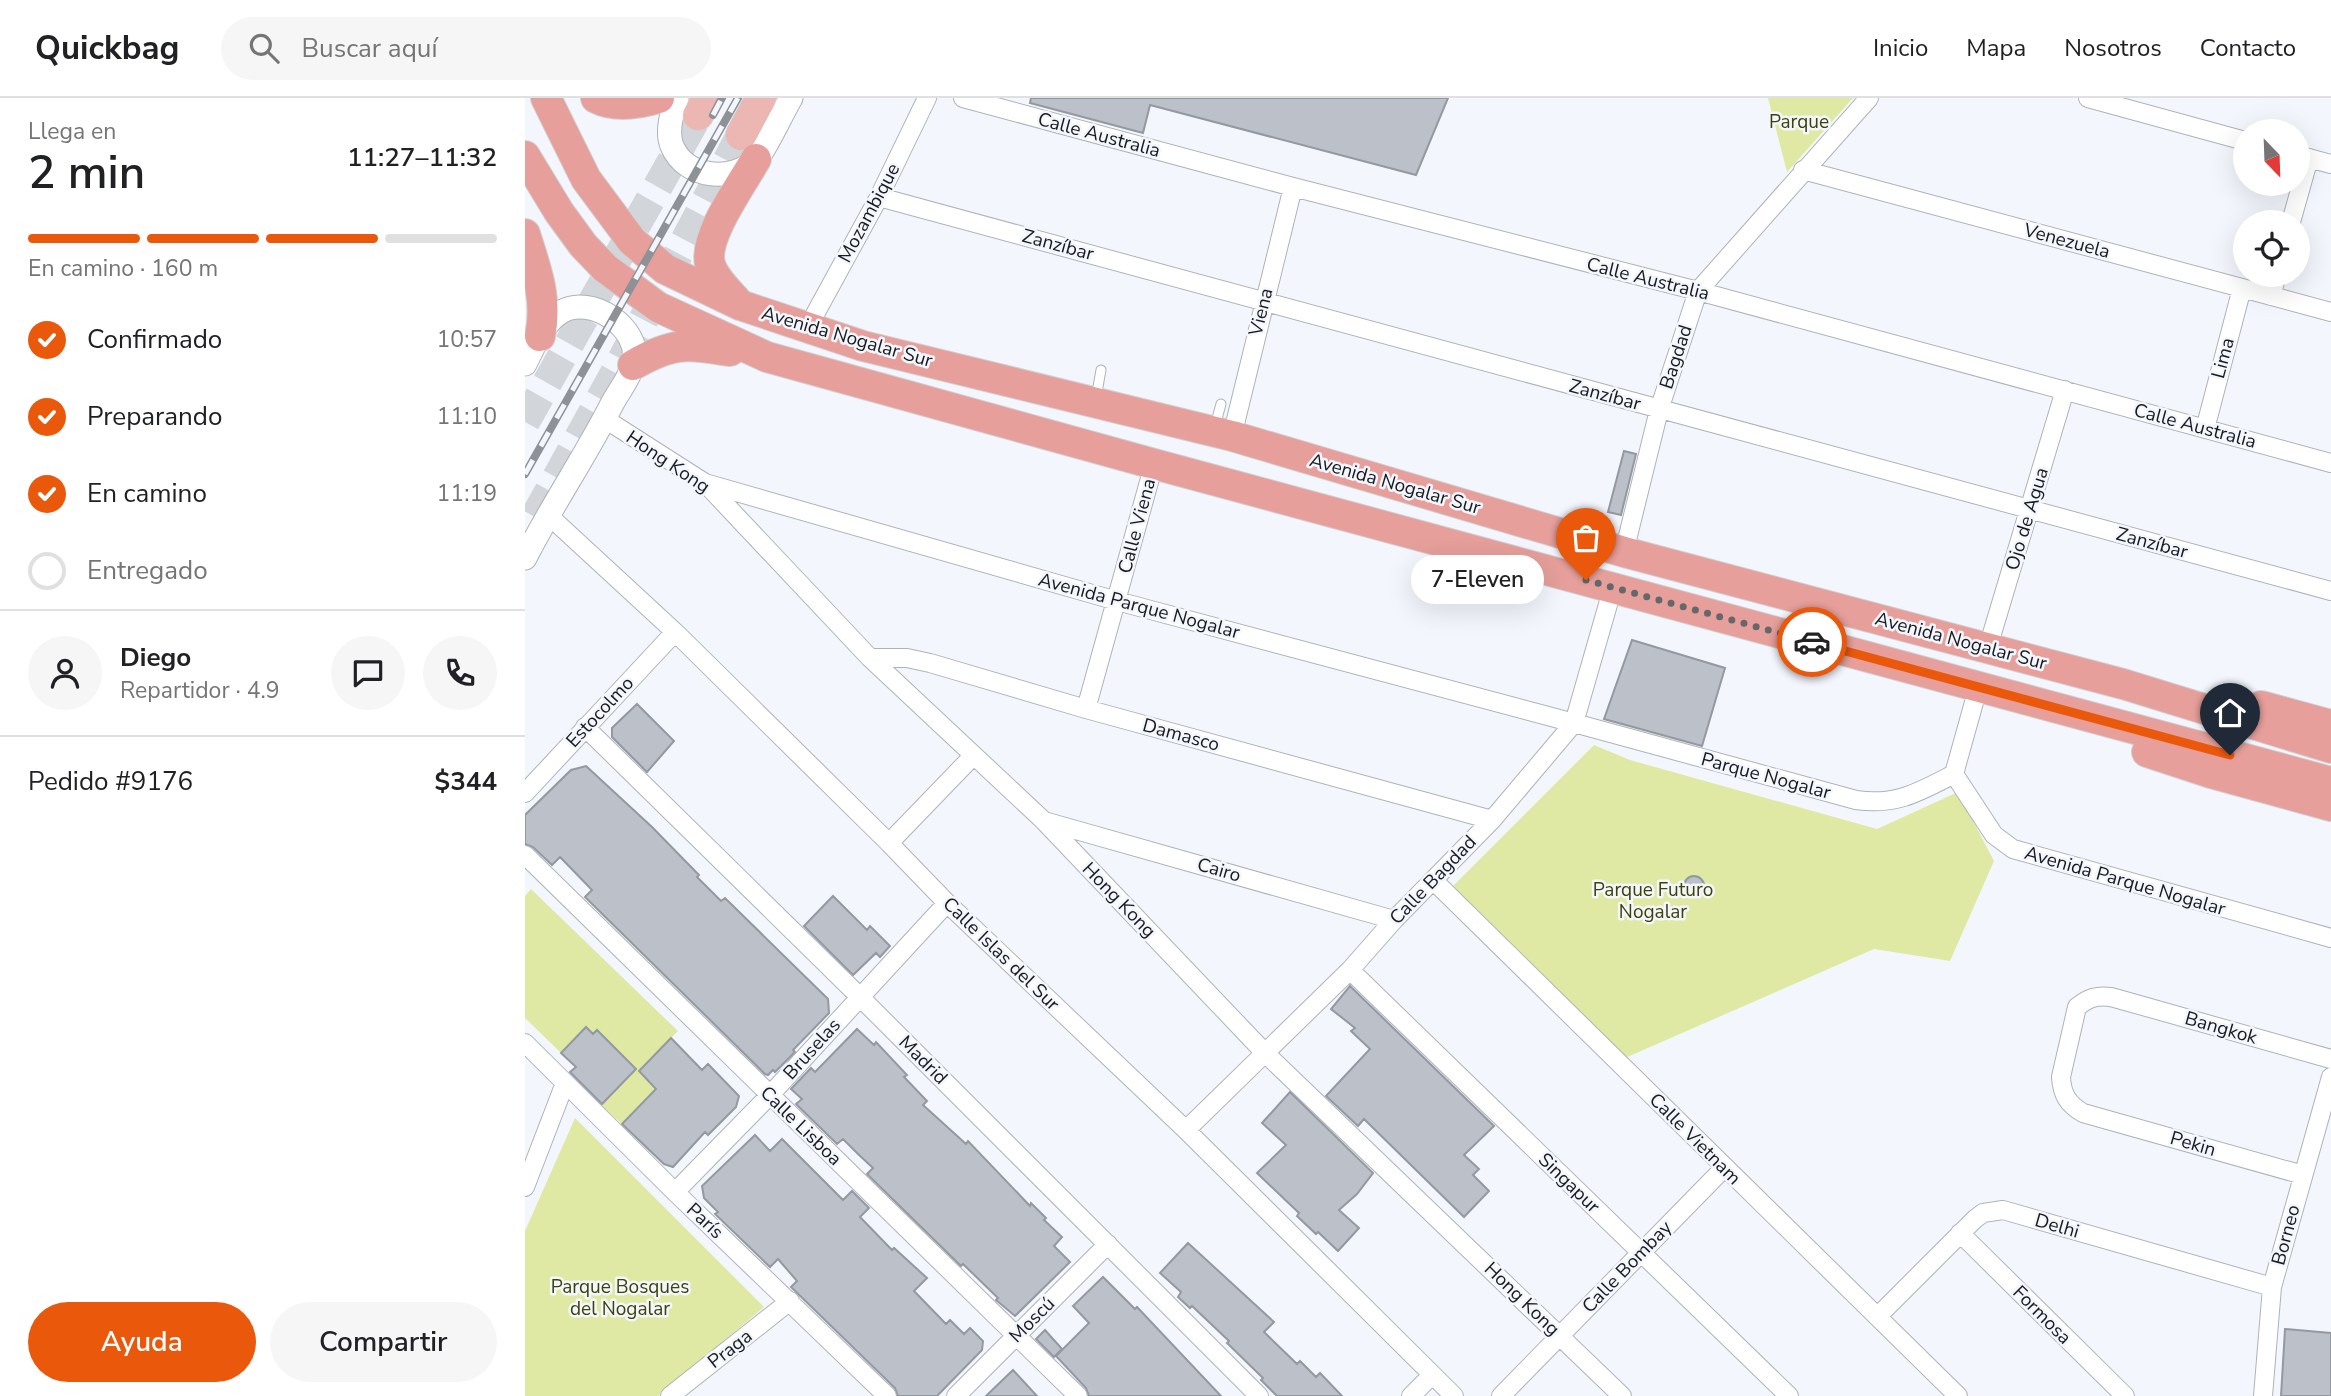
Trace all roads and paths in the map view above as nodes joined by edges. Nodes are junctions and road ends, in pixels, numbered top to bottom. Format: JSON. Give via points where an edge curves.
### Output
{"nodes":[{"id":1,"x":547,"y":98,"type":"edge"},
{"id":2,"x":596,"y":98,"type":"edge"},
{"id":3,"x":659,"y":98,"type":"edge"},
{"id":4,"x":761,"y":98,"type":"edge"},
{"id":5,"x":791,"y":98,"type":"edge"},
{"id":6,"x":927,"y":98,"type":"edge"},
{"id":7,"x":963,"y":98,"type":"edge"},
{"id":8,"x":1869,"y":98,"type":"edge"},
{"id":9,"x":2088,"y":98,"type":"edge"},
{"id":10,"x":695,"y":104,"type":"edge"},
{"id":11,"x":2233,"y":138,"type":"edge"},
{"id":12,"x":748,"y":147,"type":"junction"},
{"id":13,"x":525,"y":156,"type":"edge"},
{"id":14,"x":2310,"y":159,"type":"edge"},
{"id":15,"x":2331,"y":164,"type":"edge"},
{"id":16,"x":1803,"y":170,"type":"junction"},
{"id":17,"x":1293,"y":187,"type":"junction"},
{"id":18,"x":879,"y":197,"type":"junction"},
{"id":19,"x":525,"y":234,"type":"edge"},
{"id":20,"x":2274,"y":287,"type":"edge"},
{"id":21,"x":2242,"y":288,"type":"junction"},
{"id":22,"x":1698,"y":291,"type":"junction"},
{"id":23,"x":2271,"y":296,"type":"junction"},
{"id":24,"x":1263,"y":301,"type":"junction"},
{"id":25,"x":740,"y":305,"type":"junction"},
{"id":26,"x":2331,"y":312,"type":"edge"},
{"id":27,"x":808,"y":327,"type":"junction"},
{"id":28,"x":540,"y":336,"type":"junction"},
{"id":29,"x":767,"y":357,"type":"junction"},
{"id":30,"x":525,"y":364,"type":"edge"},
{"id":31,"x":633,"y":365,"type":"junction"},
{"id":32,"x":1101,"y":370,"type":"dead end"},
{"id":33,"x":2065,"y":390,"type":"junction"},
{"id":34,"x":1095,"y":404,"type":"junction"},
{"id":35,"x":1221,"y":404,"type":"dead end"},
{"id":36,"x":1659,"y":410,"type":"junction"},
{"id":37,"x":604,"y":419,"type":"junction"},
{"id":38,"x":2205,"y":429,"type":"junction"},
{"id":39,"x":1222,"y":435,"type":"junction"},
{"id":40,"x":2331,"y":463,"type":"edge"},
{"id":41,"x":1154,"y":464,"type":"junction"},
{"id":42,"x":705,"y":483,"type":"junction"},
{"id":43,"x":2029,"y":510,"type":"junction"},
{"id":44,"x":547,"y":514,"type":"junction"},
{"id":45,"x":1624,"y":552,"type":"junction"},
{"id":46,"x":525,"y":558,"type":"edge"},
{"id":47,"x":1613,"y":587,"type":"junction"},
{"id":48,"x":2331,"y":591,"type":"edge"},
{"id":49,"x":1117,"y":601,"type":"junction"},
{"id":50,"x":675,"y":632,"type":"junction"},
{"id":51,"x":1988,"y":647,"type":"junction"},
{"id":52,"x":870,"y":658,"type":"junction"},
{"id":53,"x":2123,"y":684,"type":"junction"},
{"id":54,"x":1978,"y":688,"type":"junction"},
{"id":55,"x":1086,"y":709,"type":"junction"},
{"id":56,"x":2079,"y":715,"type":"junction"},
{"id":57,"x":1574,"y":723,"type":"junction"},
{"id":58,"x":2331,"y":725,"type":"edge"},
{"id":59,"x":585,"y":727,"type":"junction"},
{"id":60,"x":2331,"y":748,"type":"edge"},
{"id":61,"x":973,"y":756,"type":"junction"},
{"id":62,"x":1954,"y":774,"type":"junction"},
{"id":63,"x":2331,"y":782,"type":"edge"},
{"id":64,"x":525,"y":793,"type":"edge"},
{"id":65,"x":2331,"y":806,"type":"edge"},
{"id":66,"x":1492,"y":820,"type":"junction"},
{"id":67,"x":1044,"y":821,"type":"junction"},
{"id":68,"x":889,"y":843,"type":"junction"},
{"id":69,"x":525,"y":855,"type":"edge"},
{"id":70,"x":1433,"y":880,"type":"junction"},
{"id":71,"x":947,"y":903,"type":"junction"},
{"id":72,"x":1394,"y":920,"type":"junction"},
{"id":73,"x":2331,"y":938,"type":"edge"},
{"id":74,"x":1350,"y":970,"type":"junction"},
{"id":75,"x":859,"y":996,"type":"junction"},
{"id":76,"x":525,"y":1043,"type":"edge"},
{"id":77,"x":1265,"y":1053,"type":"junction"},
{"id":78,"x":2331,"y":1059,"type":"edge"},
{"id":79,"x":2331,"y":1077,"type":"edge"},
{"id":80,"x":565,"y":1083,"type":"junction"},
{"id":81,"x":770,"y":1095,"type":"junction"},
{"id":82,"x":2083,"y":1113,"type":"joint"},
{"id":83,"x":1186,"y":1130,"type":"junction"},
{"id":84,"x":1724,"y":1168,"type":"junction"},
{"id":85,"x":2303,"y":1175,"type":"junction"},
{"id":86,"x":525,"y":1187,"type":"edge"},
{"id":87,"x":675,"y":1192,"type":"junction"},
{"id":88,"x":1960,"y":1233,"type":"junction"},
{"id":89,"x":1108,"y":1244,"type":"junction"},
{"id":90,"x":1641,"y":1253,"type":"junction"},
{"id":91,"x":2272,"y":1287,"type":"junction"},
{"id":92,"x":790,"y":1301,"type":"junction"},
{"id":93,"x":1878,"y":1316,"type":"junction"},
{"id":94,"x":1017,"y":1336,"type":"junction"},
{"id":95,"x":1560,"y":1336,"type":"junction"},
{"id":96,"x":1432,"y":1375,"type":"junction"},
{"id":97,"x":876,"y":1392,"type":"edge"},
{"id":98,"x":670,"y":1396,"type":"edge"},
{"id":99,"x":956,"y":1396,"type":"edge"},
{"id":100,"x":1078,"y":1396,"type":"edge"},
{"id":101,"x":1259,"y":1396,"type":"edge"},
{"id":102,"x":1411,"y":1396,"type":"edge"},
{"id":103,"x":1454,"y":1396,"type":"edge"},
{"id":104,"x":1501,"y":1396,"type":"edge"},
{"id":105,"x":1622,"y":1396,"type":"edge"},
{"id":106,"x":1789,"y":1396,"type":"edge"},
{"id":107,"x":1958,"y":1396,"type":"edge"},
{"id":108,"x":2125,"y":1396,"type":"edge"},
{"id":109,"x":2263,"y":1396,"type":"edge"}],
"edges":[{"from":1,"to":25,"type":"highway","name":"Avenida Nogalar Sur","via":[[586,179],[632,241],[665,269]]},
{"from":2,"to":3,"type":"highway","via":[[624,104]]},
{"from":4,"to":12,"type":"main road"},
{"from":5,"to":12,"type":"street"},
{"from":6,"to":18,"type":"street","name":"Mozambique"},
{"from":7,"to":17,"type":"street","name":"Calle Australia"},
{"from":8,"to":16,"type":"street","name":"Bagdad"},
{"from":9,"to":11,"type":"street"},
{"from":10,"to":12,"type":"street","via":[[671,113],[672,146],[684,161],[710,176],[724,175]]},
{"from":12,"to":25,"type":"highway","via":[[709,252],[717,278]]},
{"from":13,"to":29,"type":"highway","name":"Avenida Nogalar Sur","via":[[559,212],[605,268],[658,307]]},
{"from":14,"to":15,"type":"street"},
{"from":16,"to":21,"type":"street","name":"Venezuela"},
{"from":16,"to":22,"type":"street","name":"Bagdad"},
{"from":17,"to":22,"type":"street","name":"Calle Australia"},
{"from":17,"to":24,"type":"street","name":"Viena"},
{"from":18,"to":24,"type":"street","name":"Zanzíbar"},
{"from":18,"to":27,"type":"street","name":"Mozambique"},
{"from":19,"to":28,"type":"highway","via":[[543,295]]},
{"from":20,"to":23,"type":"street"},
{"from":21,"to":23,"type":"street","name":"Venezuela"},
{"from":21,"to":38,"type":"street","name":"Lima"},
{"from":22,"to":33,"type":"street","name":"Calle Australia"},
{"from":22,"to":36,"type":"street","name":"Bagdad"},
{"from":23,"to":26,"type":"street","name":"Venezuela"},
{"from":24,"to":36,"type":"street","name":"Zanzíbar"},
{"from":24,"to":39,"type":"street","name":"Viena"},
{"from":25,"to":27,"type":"highway","name":"Avenida Nogalar Sur"},
{"from":27,"to":34,"type":"highway","name":"Avenida Nogalar Sur","via":[[863,346]]},
{"from":28,"to":30,"type":"street"},
{"from":28,"to":31,"type":"street","via":[[562,311],[585,306],[605,315],[631,337]]},
{"from":29,"to":31,"type":"highway","via":[[676,346]]},
{"from":29,"to":41,"type":"highway","name":"Avenida Nogalar Sur"},
{"from":31,"to":37,"type":"street"},
{"from":32,"to":34,"type":"lane"},
{"from":33,"to":38,"type":"street","name":"Calle Australia"},
{"from":33,"to":43,"type":"street","name":"Ojo de Agua"},
{"from":34,"to":39,"type":"highway","name":"Avenida Nogalar Sur"},
{"from":35,"to":39,"type":"lane"},
{"from":36,"to":43,"type":"street","name":"Zanzíbar"},
{"from":36,"to":45,"type":"street","name":"Bagdad"},
{"from":37,"to":42,"type":"street","name":"Hong Kong"},
{"from":37,"to":44,"type":"street"},
{"from":38,"to":40,"type":"street","name":"Calle Australia"},
{"from":39,"to":45,"type":"highway","name":"Avenida Nogalar Sur"},
{"from":41,"to":47,"type":"highway","name":"Avenida Nogalar Sur"},
{"from":41,"to":49,"type":"street","name":"Calle Viena"},
{"from":42,"to":49,"type":"street","name":"Avenida Parque Nogalar"},
{"from":42,"to":52,"type":"street","name":"Hong Kong"},
{"from":43,"to":48,"type":"street","name":"Zanzíbar"},
{"from":43,"to":51,"type":"street","name":"Ojo de Agua"},
{"from":44,"to":46,"type":"street"},
{"from":44,"to":50,"type":"street","name":"Calle Islas del Sur"},
{"from":45,"to":51,"type":"highway","name":"Avenida Nogalar Sur"},
{"from":47,"to":54,"type":"highway","name":"Avenida Nogalar Sur"},
{"from":47,"to":57,"type":"street","name":"Calle Bagdad"},
{"from":49,"to":55,"type":"street","name":"Calle Viena"},
{"from":49,"to":57,"type":"street","name":"Avenida Parque Nogalar"},
{"from":50,"to":59,"type":"street","name":"Estocolmo"},
{"from":50,"to":68,"type":"street","name":"Calle Islas del Sur"},
{"from":51,"to":53,"type":"highway","name":"Avenida Nogalar Sur"},
{"from":52,"to":55,"type":"street","name":"Damasco","via":[[930,663]]},
{"from":52,"to":61,"type":"street","name":"Hong Kong"},
{"from":53,"to":58,"type":"highway","via":[[2205,692]]},
{"from":53,"to":60,"type":"highway","name":"Avenida Nogalar Sur"},
{"from":54,"to":56,"type":"highway","name":"Avenida Nogalar Sur"},
{"from":54,"to":62,"type":"street"},
{"from":55,"to":66,"type":"street","name":"Damasco"},
{"from":56,"to":63,"type":"highway","name":"Avenida Nogalar Sur"},
{"from":56,"to":65,"type":"highway","via":[[2151,754]]},
{"from":57,"to":62,"type":"street","name":"Parque Nogalar","via":[[1876,803],[1915,794]]},
{"from":57,"to":66,"type":"street","name":"Calle Bagdad"},
{"from":59,"to":64,"type":"street","name":"Estocolmo"},
{"from":59,"to":75,"type":"street","name":"Madrid"},
{"from":61,"to":67,"type":"street","name":"Hong Kong"},
{"from":61,"to":68,"type":"street"},
{"from":62,"to":73,"type":"street","name":"Avenida Parque Nogalar","via":[[1994,835],[2013,849]]},
{"from":66,"to":70,"type":"street","name":"Calle Bagdad"},
{"from":67,"to":72,"type":"street","name":"Cairo"},
{"from":67,"to":77,"type":"street","name":"Hong Kong"},
{"from":68,"to":71,"type":"street","name":"Calle Islas del Sur"},
{"from":69,"to":81,"type":"street","name":"Calle Lisboa"},
{"from":70,"to":72,"type":"street","name":"Calle Bagdad"},
{"from":70,"to":84,"type":"street","name":"Calle Vietnam"},
{"from":71,"to":75,"type":"street","name":"Bruselas"},
{"from":71,"to":83,"type":"street","name":"Calle Islas del Sur"},
{"from":72,"to":74,"type":"street","name":"Calle Bagdad"},
{"from":74,"to":77,"type":"street","name":"Calle Bagdad"},
{"from":74,"to":90,"type":"street","name":"Singapur"},
{"from":75,"to":81,"type":"street","name":"Bruselas"},
{"from":75,"to":89,"type":"street","name":"Madrid"},
{"from":76,"to":80,"type":"street","name":"París"},
{"from":77,"to":83,"type":"street","name":"Calle Bagdad"},
{"from":77,"to":95,"type":"street","name":"Hong Kong"},
{"from":78,"to":82,"type":"street","name":"Bangkok","via":[[2101,995],[2077,1007],[2061,1077],[2066,1099]]},
{"from":79,"to":85,"type":"street","name":"Borneo"},
{"from":80,"to":86,"type":"street"},
{"from":80,"to":87,"type":"street","name":"París"},
{"from":81,"to":87,"type":"street","name":"Bruselas"},
{"from":81,"to":94,"type":"street","name":"Calle Lisboa"},
{"from":82,"to":85,"type":"street","name":"Pekin"},
{"from":83,"to":96,"type":"street","name":"Calle Islas del Sur"},
{"from":84,"to":90,"type":"street","name":"Calle Bombay"},
{"from":84,"to":93,"type":"street","name":"Calle Vietnam"},
{"from":85,"to":91,"type":"street","name":"Borneo"},
{"from":87,"to":92,"type":"street","name":"París"},
{"from":88,"to":91,"type":"street","name":"Delhi","via":[[1983,1213],[2003,1210]]},
{"from":88,"to":93,"type":"street","name":"Delhi"},
{"from":88,"to":108,"type":"street","name":"Formosa"},
{"from":89,"to":94,"type":"street","name":"Moscú"},
{"from":89,"to":101,"type":"street","name":"Madrid"},
{"from":90,"to":95,"type":"street","name":"Calle Bombay"},
{"from":90,"to":106,"type":"street","name":"Singapur"},
{"from":91,"to":109,"type":"street","name":"Borneo"},
{"from":92,"to":97,"type":"street","name":"París"},
{"from":92,"to":98,"type":"street","name":"Praga"},
{"from":93,"to":107,"type":"street","name":"Calle Vietnam"},
{"from":94,"to":99,"type":"street","name":"Moscú"},
{"from":94,"to":100,"type":"street","name":"Calle Lisboa"},
{"from":95,"to":104,"type":"street","name":"Calle Bombay"},
{"from":95,"to":105,"type":"street","name":"Hong Kong"},
{"from":96,"to":102,"type":"street"},
{"from":96,"to":103,"type":"street","name":"Calle Islas del Sur"}]}
